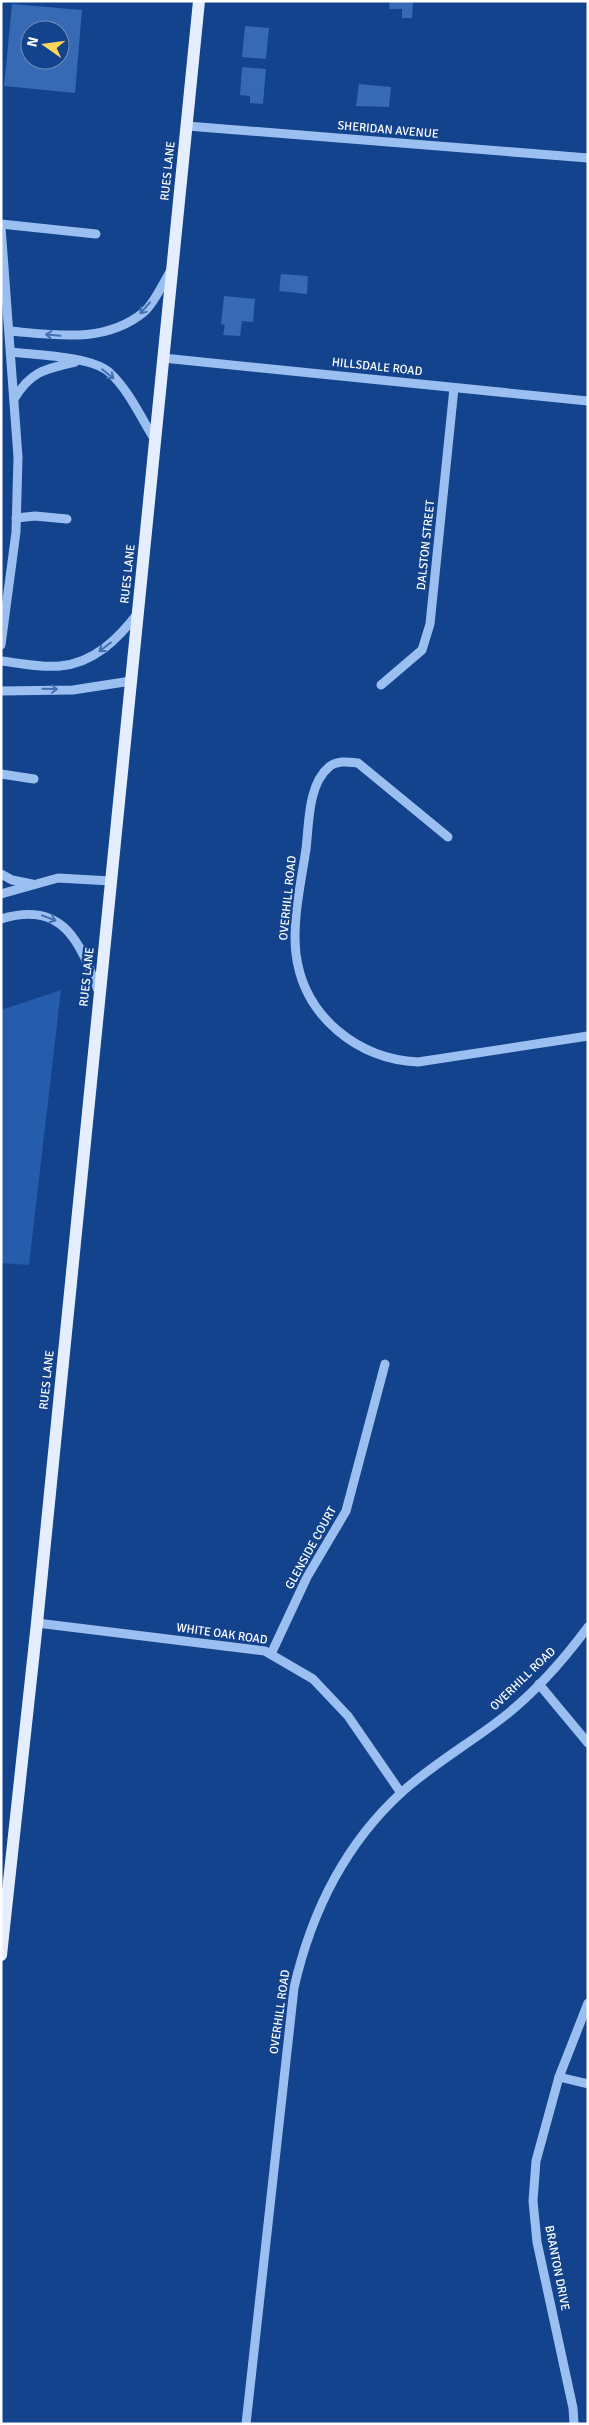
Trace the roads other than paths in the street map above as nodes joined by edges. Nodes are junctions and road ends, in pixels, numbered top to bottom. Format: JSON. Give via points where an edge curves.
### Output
{"nodes":[{"id":1,"x":199,"y":1,"type":"edge"},
{"id":2,"x":187,"y":126,"type":"junction"},
{"id":3,"x":588,"y":158,"type":"edge"},
{"id":4,"x":1,"y":226,"type":"edge"},
{"id":5,"x":96,"y":234,"type":"dead end"},
{"id":6,"x":173,"y":268,"type":"junction"},
{"id":7,"x":10,"y":331,"type":"junction"},
{"id":8,"x":11,"y":352,"type":"junction"},
{"id":9,"x":163,"y":358,"type":"junction"},
{"id":10,"x":81,"y":360,"type":"junction"},
{"id":11,"x":454,"y":388,"type":"junction"},
{"id":12,"x":14,"y":399,"type":"junction"},
{"id":13,"x":588,"y":401,"type":"edge"},
{"id":14,"x":155,"y":440,"type":"junction"},
{"id":15,"x":16,"y":518,"type":"junction"},
{"id":16,"x":67,"y":519,"type":"dead end"},
{"id":17,"x":138,"y":612,"type":"junction"},
{"id":18,"x":1,"y":645,"type":"edge"},
{"id":19,"x":1,"y":661,"type":"edge"},
{"id":20,"x":131,"y":681,"type":"junction"},
{"id":21,"x":381,"y":685,"type":"dead end"},
{"id":22,"x":1,"y":691,"type":"edge"},
{"id":23,"x":1,"y":774,"type":"edge"},
{"id":24,"x":34,"y":779,"type":"dead end"},
{"id":25,"x":448,"y":837,"type":"dead end"},
{"id":26,"x":1,"y":874,"type":"edge"},
{"id":27,"x":111,"y":881,"type":"junction"},
{"id":28,"x":35,"y":885,"type":"junction"},
{"id":29,"x":1,"y":894,"type":"edge"},
{"id":30,"x":1,"y":919,"type":"edge"},
{"id":31,"x":100,"y":994,"type":"junction"},
{"id":32,"x":588,"y":1036,"type":"edge"},
{"id":33,"x":385,"y":1364,"type":"dead end"},
{"id":34,"x":37,"y":1623,"type":"junction"},
{"id":35,"x":588,"y":1626,"type":"edge"},
{"id":36,"x":271,"y":1654,"type":"junction"},
{"id":37,"x":539,"y":1684,"type":"junction"},
{"id":38,"x":588,"y":1743,"type":"edge"},
{"id":39,"x":401,"y":1793,"type":"junction"},
{"id":40,"x":1,"y":1955,"type":"edge"},
{"id":41,"x":588,"y":2003,"type":"edge"},
{"id":42,"x":559,"y":2077,"type":"junction"},
{"id":43,"x":588,"y":2084,"type":"edge"},
{"id":44,"x":246,"y":2424,"type":"edge"},
{"id":45,"x":574,"y":2424,"type":"edge"}],
"edges":[{"from":1,"to":2,"type":"main road","name":"RUES LANE"},
{"from":2,"to":3,"type":"street","name":"SHERIDAN AVENUE"},
{"from":2,"to":6,"type":"main road","name":"RUES LANE"},
{"from":4,"to":5,"type":"street"},
{"from":4,"to":7,"type":"street"},
{"from":6,"to":7,"type":"street","one_way":true,"via":[[144,311],[112,331],[73,336]]},
{"from":6,"to":9,"type":"main road","name":"RUES LANE"},
{"from":7,"to":8,"type":"street"},
{"from":8,"to":10,"type":"street"},
{"from":8,"to":12,"type":"street"},
{"from":9,"to":11,"type":"street","name":"HILLSDALE ROAD"},
{"from":9,"to":14,"type":"main road","name":"RUES LANE"},
{"from":10,"to":12,"type":"street","via":[[47,368],[25,382]]},
{"from":10,"to":14,"type":"street","one_way":true,"via":[[108,372]]},
{"from":11,"to":13,"type":"street","name":"HILLSDALE ROAD"},
{"from":11,"to":21,"type":"street","name":"DALSTON STREET","via":[[430,624],[422,650]]},
{"from":12,"to":15,"type":"street","via":[[18,457]]},
{"from":14,"to":17,"type":"main road","name":"RUES LANE"},
{"from":15,"to":16,"type":"street"},
{"from":15,"to":18,"type":"street"},
{"from":17,"to":19,"type":"street","one_way":true,"via":[[121,635],[90,658],[60,666]]},
{"from":17,"to":20,"type":"main road","name":"RUES LANE"},
{"from":22,"to":20,"type":"street","one_way":true,"via":[[73,690]]},
{"from":20,"to":27,"type":"main road","name":"RUES LANE"},
{"from":23,"to":24,"type":"street"},
{"from":25,"to":32,"type":"street","name":"OVERHILL ROAD","via":[[358,763],[341,762],[330,766],[319,779],[312,802],[296,926],[298,965],[312,1001],[346,1038],[368,1051],[406,1061],[418,1062]]},
{"from":26,"to":28,"type":"street"},
{"from":27,"to":28,"type":"street","via":[[58,878]]},
{"from":27,"to":31,"type":"main road","name":"RUES LANE"},
{"from":28,"to":29,"type":"street"},
{"from":30,"to":31,"type":"street","one_way":true,"via":[[37,913],[59,922],[86,957]]},
{"from":31,"to":34,"type":"main road","name":"RUES LANE"},
{"from":33,"to":36,"type":"street","name":"GLENSIDE COURT","via":[[346,1511],[307,1577]]},
{"from":34,"to":36,"type":"street","name":"WHITE OAK ROAD"},
{"from":34,"to":40,"type":"main road","name":"RUES LANE"},
{"from":35,"to":37,"type":"street","name":"OVERHILL ROAD"},
{"from":36,"to":39,"type":"street","name":"WHITE OAK ROAD","via":[[313,1678],[348,1716]]},
{"from":37,"to":38,"type":"street"},
{"from":37,"to":39,"type":"street","name":"OVERHILL ROAD","via":[[498,1722]]},
{"from":39,"to":44,"type":"street","name":"OVERHILL ROAD","via":[[350,1852],[318,1909],[302,1952],[294,1988]]},
{"from":41,"to":42,"type":"street","name":"BRANTON DRIVE"},
{"from":42,"to":43,"type":"street"},
{"from":42,"to":45,"type":"street","name":"BRANTON DRIVE","via":[[536,2161],[533,2201],[537,2242]]}]}
